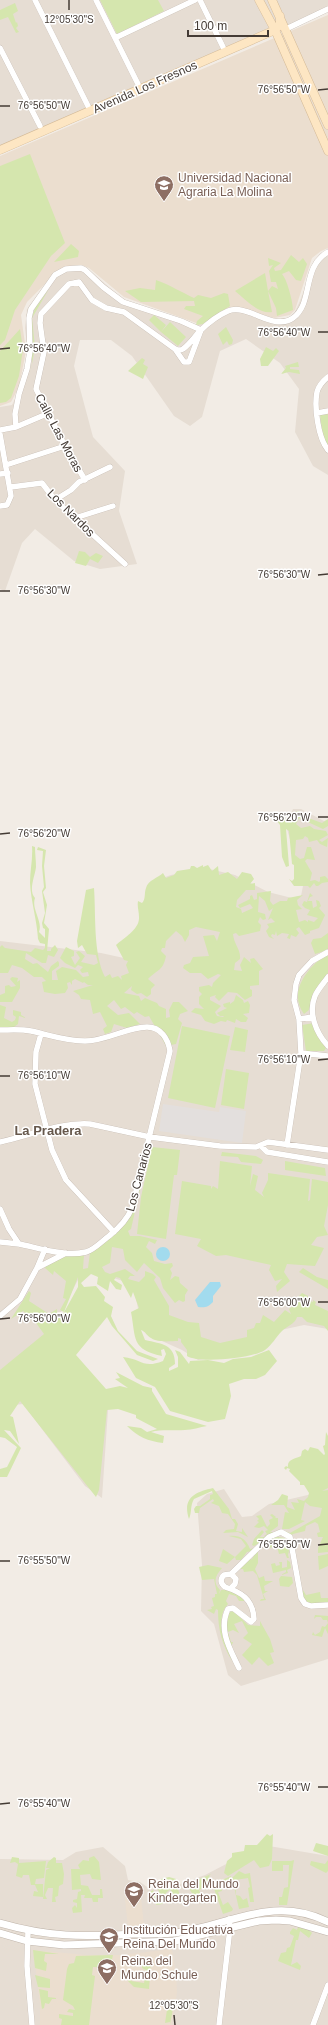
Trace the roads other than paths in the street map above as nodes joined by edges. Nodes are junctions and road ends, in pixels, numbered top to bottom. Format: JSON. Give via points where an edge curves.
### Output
{"nodes":[{"id":1,"x":35,"y":0,"type":"edge"},
{"id":2,"x":96,"y":0,"type":"edge"},
{"id":3,"x":195,"y":0,"type":"edge"},
{"id":4,"x":200,"y":0,"type":"edge"},
{"id":5,"x":259,"y":0,"type":"edge"},
{"id":6,"x":272,"y":0,"type":"edge"},
{"id":7,"x":328,"y":9,"type":"edge"},
{"id":8,"x":280,"y":16,"type":"junction"},
{"id":9,"x":274,"y":28,"type":"junction"},
{"id":10,"x":286,"y":29,"type":"junction"},
{"id":11,"x":115,"y":38,"type":"junction"},
{"id":12,"x":223,"y":47,"type":"junction"},
{"id":13,"x":0,"y":48,"type":"edge"},
{"id":14,"x":138,"y":84,"type":"junction"},
{"id":15,"x":314,"y":93,"type":"junction"},
{"id":16,"x":305,"y":97,"type":"junction"},
{"id":17,"x":88,"y":106,"type":"junction"},
{"id":18,"x":328,"y":125,"type":"edge"},
{"id":19,"x":40,"y":126,"type":"junction"},
{"id":20,"x":0,"y":144,"type":"edge"},
{"id":21,"x":0,"y":150,"type":"edge"},
{"id":22,"x":328,"y":151,"type":"edge"},
{"id":23,"x":328,"y":252,"type":"edge"},
{"id":24,"x":201,"y":330,"type":"junction"},
{"id":25,"x":174,"y":349,"type":"junction"},
{"id":26,"x":328,"y":377,"type":"edge"},
{"id":27,"x":328,"y":412,"type":"edge"},
{"id":28,"x":49,"y":413,"type":"junction"},
{"id":29,"x":317,"y":413,"type":"junction"},
{"id":30,"x":16,"y":427,"type":"junction"},
{"id":31,"x":0,"y":430,"type":"edge"},
{"id":32,"x":0,"y":434,"type":"edge"},
{"id":33,"x":65,"y":446,"type":"junction"},
{"id":34,"x":328,"y":450,"type":"edge"},
{"id":35,"x":3,"y":461,"type":"edge"},
{"id":36,"x":110,"y":467,"type":"dead end"},
{"id":37,"x":8,"y":473,"type":"junction"},
{"id":38,"x":0,"y":474,"type":"edge"},
{"id":39,"x":85,"y":480,"type":"junction"},
{"id":40,"x":11,"y":487,"type":"junction"},
{"id":41,"x":55,"y":500,"type":"junction"},
{"id":42,"x":0,"y":506,"type":"edge"},
{"id":43,"x":113,"y":506,"type":"dead end"},
{"id":44,"x":75,"y":518,"type":"junction"},
{"id":45,"x":125,"y":564,"type":"dead end"},
{"id":46,"x":328,"y":952,"type":"edge"},
{"id":47,"x":328,"y":977,"type":"edge"},
{"id":48,"x":313,"y":1017,"type":"junction"},
{"id":49,"x":299,"y":1019,"type":"junction"},
{"id":50,"x":0,"y":1030,"type":"edge"},
{"id":51,"x":41,"y":1034,"type":"junction"},
{"id":52,"x":328,"y":1046,"type":"edge"},
{"id":53,"x":301,"y":1053,"type":"junction"},
{"id":54,"x":328,"y":1056,"type":"edge"},
{"id":55,"x":46,"y":1130,"type":"junction"},
{"id":56,"x":150,"y":1137,"type":"junction"},
{"id":57,"x":0,"y":1142,"type":"edge"},
{"id":58,"x":287,"y":1145,"type":"junction"},
{"id":59,"x":261,"y":1146,"type":"junction"},
{"id":60,"x":328,"y":1150,"type":"edge"},
{"id":61,"x":328,"y":1162,"type":"edge"},
{"id":62,"x":0,"y":1209,"type":"edge"},
{"id":63,"x":114,"y":1232,"type":"junction"},
{"id":64,"x":0,"y":1242,"type":"edge"},
{"id":65,"x":19,"y":1244,"type":"junction"},
{"id":66,"x":45,"y":1249,"type":"junction"},
{"id":67,"x":66,"y":1252,"type":"junction"},
{"id":68,"x":37,"y":1268,"type":"junction"},
{"id":69,"x":0,"y":1316,"type":"edge"},
{"id":70,"x":231,"y":1574,"type":"junction"},
{"id":71,"x":232,"y":1587,"type":"junction"},
{"id":72,"x":328,"y":1604,"type":"edge"},
{"id":73,"x":239,"y":1668,"type":"dead end"},
{"id":74,"x":229,"y":1919,"type":"junction"},
{"id":75,"x":328,"y":1922,"type":"edge"},
{"id":76,"x":0,"y":1923,"type":"edge"},
{"id":77,"x":230,"y":1928,"type":"junction"},
{"id":78,"x":28,"y":1931,"type":"junction"},
{"id":79,"x":328,"y":1932,"type":"edge"},
{"id":80,"x":0,"y":1933,"type":"edge"},
{"id":81,"x":49,"y":1934,"type":"junction"},
{"id":82,"x":27,"y":1941,"type":"junction"},
{"id":83,"x":48,"y":1944,"type":"junction"},
{"id":84,"x":328,"y":1985,"type":"edge"},
{"id":85,"x":32,"y":2025,"type":"edge"},
{"id":86,"x":219,"y":2025,"type":"edge"},
{"id":87,"x":313,"y":2025,"type":"edge"}],
"edges":[{"from":1,"to":17,"type":"street"},
{"from":2,"to":11,"type":"street"},
{"from":3,"to":11,"type":"street"},
{"from":4,"to":12,"type":"street"},
{"from":5,"to":9,"type":"main road"},
{"from":6,"to":8,"type":"main road"},
{"from":7,"to":10,"type":"street"},
{"from":8,"to":9,"type":"main road","via":[[280,25]]},
{"from":8,"to":10,"type":"main road"},
{"from":9,"to":12,"type":"main road","name":"Avenida Los Fresnos"},
{"from":9,"to":16,"type":"main road"},
{"from":9,"to":21,"type":"main road","name":"Avenida Los Fresnos"},
{"from":10,"to":15,"type":"main road"},
{"from":11,"to":14,"type":"street"},
{"from":12,"to":14,"type":"main road","name":"Avenida Los Fresnos"},
{"from":13,"to":19,"type":"street"},
{"from":14,"to":17,"type":"main road","name":"Avenida Los Fresnos"},
{"from":15,"to":16,"type":"main road","via":[[312,99]]},
{"from":15,"to":18,"type":"main road"},
{"from":16,"to":22,"type":"main road"},
{"from":17,"to":19,"type":"main road","name":"Avenida Los Fresnos"},
{"from":19,"to":20,"type":"main road","name":"Avenida Los Fresnos"},
{"from":23,"to":24,"type":"street","via":[[316,261],[304,299],[294,317],[287,321],[279,321],[233,310]]},
{"from":24,"to":25,"type":"street","via":[[184,348]]},
{"from":24,"to":25,"type":"street","via":[[189,362],[184,362]]},
{"from":24,"to":30,"type":"street","via":[[123,302],[81,268],[66,269],[55,276],[32,309],[29,318],[30,351],[15,414]]},
{"from":25,"to":28,"type":"street","name":"Calle Las Moras","via":[[124,312],[106,308],[92,300],[79,282],[69,284],[44,310],[40,318],[44,352],[36,389]]},
{"from":26,"to":29,"type":"street","via":[[320,384],[317,392]]},
{"from":27,"to":29,"type":"street"},
{"from":28,"to":30,"type":"street"},
{"from":28,"to":33,"type":"street","name":"Calle Las Moras"},
{"from":29,"to":34,"type":"street","via":[[320,436]]},
{"from":30,"to":31,"type":"street"},
{"from":32,"to":35,"type":"street"},
{"from":33,"to":35,"type":"street"},
{"from":33,"to":39,"type":"street","name":"Calle Las Moras"},
{"from":35,"to":37,"type":"street"},
{"from":36,"to":39,"type":"street"},
{"from":37,"to":38,"type":"street"},
{"from":37,"to":40,"type":"street"},
{"from":39,"to":41,"type":"street"},
{"from":40,"to":41,"type":"street","name":"Los Nardos","via":[[41,482]]},
{"from":40,"to":42,"type":"street","via":[[7,505]]},
{"from":41,"to":44,"type":"street","name":"Los Nardos"},
{"from":43,"to":44,"type":"street"},
{"from":44,"to":45,"type":"street","name":"Los Nardos"},
{"from":46,"to":49,"type":"street","via":[[312,961],[299,975],[294,1000]]},
{"from":47,"to":48,"type":"street","via":[[315,996]]},
{"from":48,"to":49,"type":"street"},
{"from":48,"to":52,"type":"street","via":[[316,1029]]},
{"from":49,"to":53,"type":"street"},
{"from":50,"to":51,"type":"street","name":"Los Canarios"},
{"from":51,"to":55,"type":"street","via":[[34,1071]]},
{"from":51,"to":56,"type":"street","name":"Los Canarios","via":[[86,1041],[110,1038],[148,1027],[164,1035],[170,1051]]},
{"from":53,"to":54,"type":"street"},
{"from":53,"to":58,"type":"street"},
{"from":55,"to":56,"type":"street","via":[[67,1125],[90,1124]]},
{"from":55,"to":57,"type":"street"},
{"from":55,"to":63,"type":"street","via":[[66,1180]]},
{"from":56,"to":59,"type":"street","via":[[220,1146]]},
{"from":56,"to":63,"type":"street","name":"Los Canarios","via":[[132,1208],[127,1219]]},
{"from":58,"to":59,"type":"street","via":[[268,1142]]},
{"from":58,"to":60,"type":"street"},
{"from":59,"to":61,"type":"street","via":[[267,1152]]},
{"from":62,"to":65,"type":"street","via":[[8,1229]]},
{"from":63,"to":67,"type":"street","name":"Los Canarios","via":[[87,1252]]},
{"from":64,"to":65,"type":"street","name":"Los Canarios"},
{"from":65,"to":66,"type":"street","name":"Los Canarios"},
{"from":66,"to":67,"type":"street","name":"Los Canarios"},
{"from":66,"to":68,"type":"street"},
{"from":67,"to":68,"type":"street"},
{"from":68,"to":69,"type":"street","via":[[20,1299]]},
{"from":70,"to":71,"type":"street","via":[[236,1579]]},
{"from":70,"to":71,"type":"street","via":[[224,1575],[221,1581],[225,1587]]},
{"from":70,"to":72,"type":"street","via":[[269,1537],[281,1532],[290,1537],[301,1598],[305,1604],[311,1606]]},
{"from":71,"to":73,"type":"street","via":[[247,1599],[254,1613],[251,1622],[233,1608],[228,1609],[226,1613],[224,1634]]},
{"from":74,"to":75,"type":"street","via":[[279,1910],[300,1912]]},
{"from":74,"to":77,"type":"street"},
{"from":74,"to":81,"type":"street","via":[[174,1933],[91,1936]]},
{"from":76,"to":78,"type":"street"},
{"from":77,"to":79,"type":"street","via":[[260,1921],[283,1920]]},
{"from":77,"to":83,"type":"street","via":[[175,1942]]},
{"from":77,"to":86,"type":"street"},
{"from":78,"to":81,"type":"street"},
{"from":78,"to":82,"type":"street"},
{"from":80,"to":82,"type":"street"},
{"from":81,"to":83,"type":"street"},
{"from":82,"to":83,"type":"street"},
{"from":82,"to":85,"type":"street"},
{"from":84,"to":87,"type":"street"}]}
